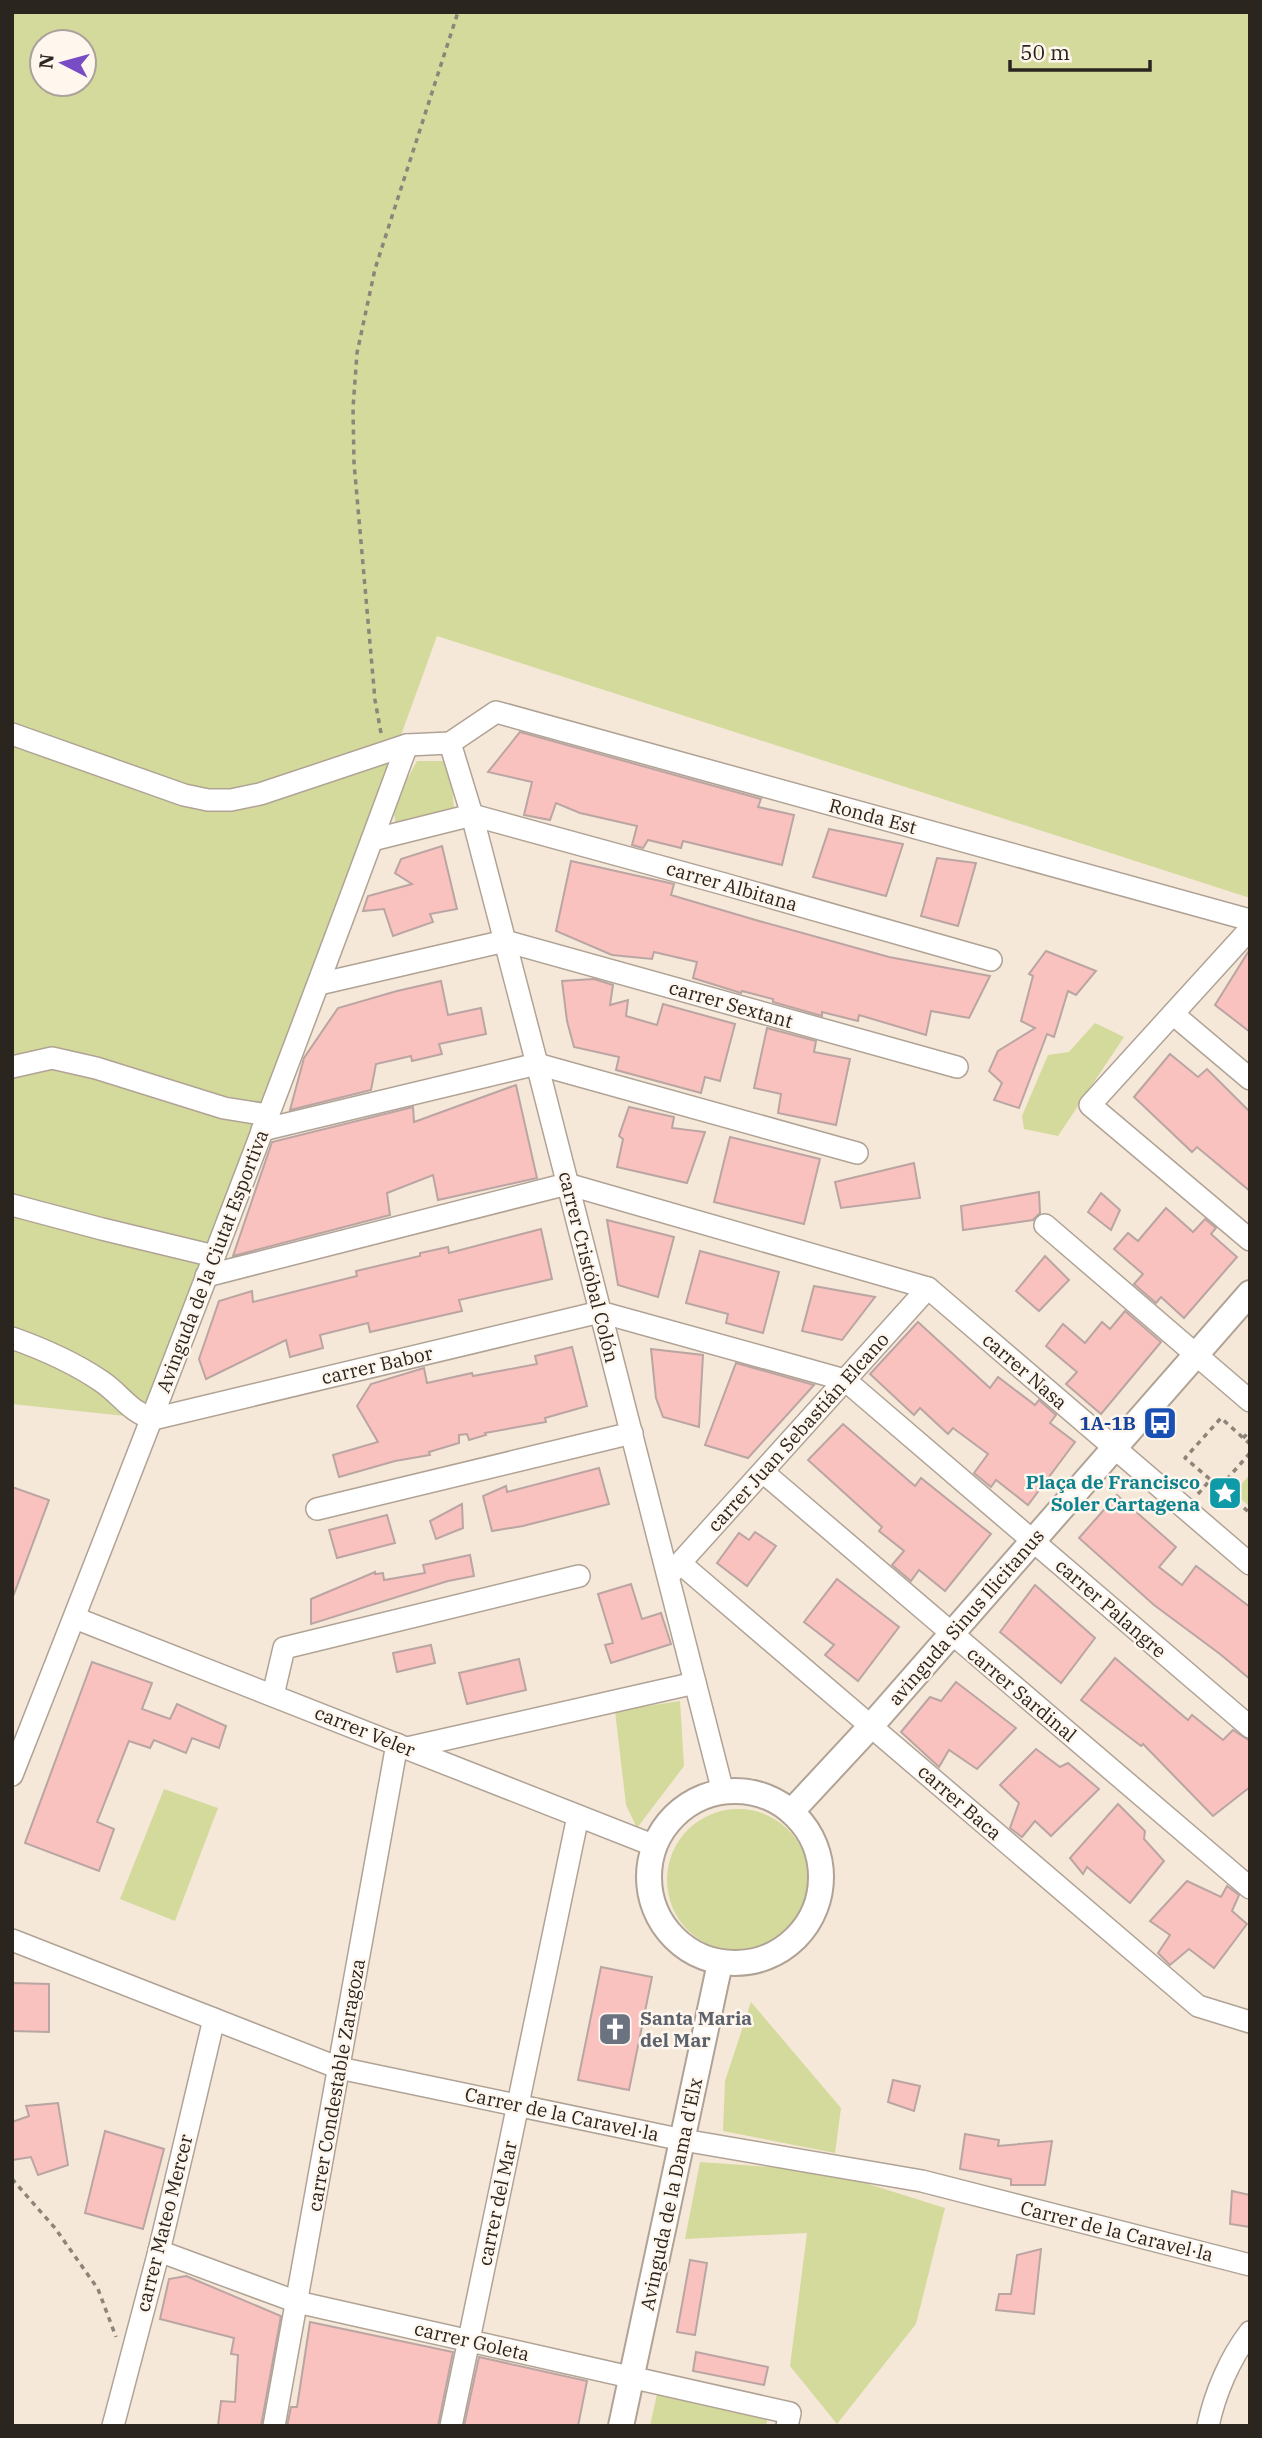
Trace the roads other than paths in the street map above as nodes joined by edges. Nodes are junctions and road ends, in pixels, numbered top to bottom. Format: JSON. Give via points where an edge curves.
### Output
{"nodes":[{"id":1,"x":12,"y":734,"type":"edge"},
{"id":2,"x":450,"y":743,"type":"junction"},
{"id":3,"x":407,"y":745,"type":"junction"},
{"id":4,"x":472,"y":816,"type":"junction"},
{"id":5,"x":372,"y":840,"type":"junction"},
{"id":6,"x":1250,"y":920,"type":"edge"},
{"id":7,"x":1250,"y":929,"type":"edge"},
{"id":8,"x":505,"y":940,"type":"junction"},
{"id":9,"x":991,"y":960,"type":"dead end"},
{"id":10,"x":319,"y":984,"type":"junction"},
{"id":11,"x":1173,"y":1014,"type":"junction"},
{"id":12,"x":537,"y":1064,"type":"junction"},
{"id":13,"x":12,"y":1067,"type":"edge"},
{"id":14,"x":957,"y":1067,"type":"dead end"},
{"id":15,"x":1250,"y":1079,"type":"edge"},
{"id":16,"x":265,"y":1123,"type":"junction"},
{"id":17,"x":857,"y":1153,"type":"dead end"},
{"id":18,"x":567,"y":1184,"type":"junction"},
{"id":19,"x":12,"y":1205,"type":"edge"},
{"id":20,"x":1045,"y":1225,"type":"dead end"},
{"id":21,"x":1250,"y":1240,"type":"edge"},
{"id":22,"x":214,"y":1256,"type":"junction"},
{"id":23,"x":206,"y":1276,"type":"junction"},
{"id":24,"x":928,"y":1288,"type":"junction"},
{"id":25,"x":1250,"y":1293,"type":"edge"},
{"id":26,"x":600,"y":1312,"type":"junction"},
{"id":27,"x":12,"y":1338,"type":"edge"},
{"id":28,"x":1195,"y":1355,"type":"junction"},
{"id":29,"x":845,"y":1380,"type":"junction"},
{"id":30,"x":1250,"y":1401,"type":"edge"},
{"id":31,"x":153,"y":1419,"type":"junction"},
{"id":32,"x":632,"y":1433,"type":"junction"},
{"id":33,"x":1114,"y":1448,"type":"junction"},
{"id":34,"x":763,"y":1472,"type":"junction"},
{"id":35,"x":317,"y":1509,"type":"dead end"},
{"id":36,"x":1032,"y":1541,"type":"junction"},
{"id":37,"x":1250,"y":1564,"type":"edge"},
{"id":38,"x":674,"y":1570,"type":"junction"},
{"id":39,"x":579,"y":1576,"type":"dead end"},
{"id":40,"x":75,"y":1618,"type":"junction"},
{"id":41,"x":951,"y":1633,"type":"junction"},
{"id":42,"x":695,"y":1683,"type":"junction"},
{"id":43,"x":273,"y":1695,"type":"junction"},
{"id":44,"x":871,"y":1726,"type":"junction"},
{"id":45,"x":1250,"y":1727,"type":"edge"},
{"id":46,"x":402,"y":1746,"type":"junction"},
{"id":47,"x":12,"y":1775,"type":"edge"},
{"id":48,"x":723,"y":1792,"type":"junction"},
{"id":49,"x":792,"y":1811,"type":"junction"},
{"id":50,"x":578,"y":1816,"type":"junction"},
{"id":51,"x":655,"y":1846,"type":"junction"},
{"id":52,"x":1250,"y":1888,"type":"edge"},
{"id":53,"x":12,"y":1940,"type":"edge"},
{"id":54,"x":720,"y":1963,"type":"junction"},
{"id":55,"x":214,"y":2019,"type":"junction"},
{"id":56,"x":1250,"y":2022,"type":"edge"},
{"id":57,"x":339,"y":2068,"type":"junction"},
{"id":58,"x":518,"y":2105,"type":"junction"},
{"id":59,"x":683,"y":2140,"type":"junction"},
{"id":60,"x":159,"y":2251,"type":"junction"},
{"id":61,"x":1250,"y":2264,"type":"edge"},
{"id":62,"x":297,"y":2302,"type":"junction"},
{"id":63,"x":1250,"y":2332,"type":"edge"},
{"id":64,"x":468,"y":2340,"type":"junction"},
{"id":65,"x":632,"y":2377,"type":"junction"},
{"id":66,"x":789,"y":2419,"type":"edge"},
{"id":67,"x":113,"y":2426,"type":"edge"},
{"id":68,"x":274,"y":2426,"type":"edge"},
{"id":69,"x":451,"y":2426,"type":"edge"},
{"id":70,"x":621,"y":2426,"type":"edge"},
{"id":71,"x":1208,"y":2426,"type":"edge"}],
"edges":[{"from":1,"to":3,"type":"street","via":[[208,800],[260,794]]},
{"from":2,"to":3,"type":"street"},
{"from":2,"to":4,"type":"street","name":"carrer Cristóbal Colón"},
{"from":2,"to":6,"type":"street","name":"Ronda Est","via":[[496,712]]},
{"from":3,"to":5,"type":"street","name":"Avinguda de la Ciutat Esportiva"},
{"from":4,"to":5,"type":"street"},
{"from":4,"to":8,"type":"street","name":"carrer Cristóbal Colón"},
{"from":4,"to":9,"type":"street","name":"carrer Albitana"},
{"from":5,"to":10,"type":"street","name":"Avinguda de la Ciutat Esportiva"},
{"from":7,"to":11,"type":"street"},
{"from":8,"to":10,"type":"street"},
{"from":8,"to":12,"type":"street","name":"carrer Cristóbal Colón"},
{"from":8,"to":14,"type":"street","name":"carrer Sextant"},
{"from":10,"to":16,"type":"street","name":"Avinguda de la Ciutat Esportiva"},
{"from":11,"to":15,"type":"street"},
{"from":11,"to":21,"type":"street","via":[[1090,1105]]},
{"from":12,"to":16,"type":"street"},
{"from":12,"to":17,"type":"street"},
{"from":12,"to":18,"type":"street","name":"carrer Cristóbal Colón"},
{"from":13,"to":16,"type":"street","via":[[52,1058]]},
{"from":16,"to":22,"type":"street","name":"Avinguda de la Ciutat Esportiva"},
{"from":18,"to":23,"type":"street"},
{"from":18,"to":24,"type":"street"},
{"from":18,"to":26,"type":"street","name":"carrer Cristóbal Colón"},
{"from":19,"to":22,"type":"street"},
{"from":20,"to":28,"type":"street"},
{"from":22,"to":23,"type":"street","name":"Avinguda de la Ciutat Esportiva"},
{"from":23,"to":31,"type":"street","name":"Avinguda de la Ciutat Esportiva"},
{"from":24,"to":29,"type":"street","name":"carrer Juan Sebastián Elcano"},
{"from":24,"to":33,"type":"street","name":"carrer Nasa"},
{"from":25,"to":28,"type":"street","name":"avinguda Sinus Ilicitanus"},
{"from":26,"to":29,"type":"street"},
{"from":26,"to":31,"type":"street","name":"carrer Babor"},
{"from":26,"to":32,"type":"street","name":"carrer Cristóbal Colón"},
{"from":27,"to":31,"type":"street","via":[[66,1360],[103,1382],[138,1414]]},
{"from":28,"to":30,"type":"street"},
{"from":28,"to":33,"type":"street","name":"avinguda Sinus Ilicitanus"},
{"from":29,"to":34,"type":"street","name":"carrer Juan Sebastián Elcano"},
{"from":29,"to":36,"type":"street","name":"carrer Palangre"},
{"from":31,"to":40,"type":"street","name":"Avinguda de la Ciutat Esportiva"},
{"from":32,"to":35,"type":"street"},
{"from":32,"to":38,"type":"street","name":"carrer Cristóbal Colón"},
{"from":33,"to":36,"type":"street","name":"avinguda Sinus Ilicitanus"},
{"from":33,"to":37,"type":"street","name":"carrer Nasa"},
{"from":34,"to":38,"type":"street","name":"carrer Juan Sebastián Elcano"},
{"from":34,"to":41,"type":"street","name":"carrer Sardinal"},
{"from":36,"to":41,"type":"street","name":"avinguda Sinus Ilicitanus"},
{"from":36,"to":45,"type":"street","name":"carrer Palangre"},
{"from":38,"to":42,"type":"street","name":"carrer Cristóbal Colón"},
{"from":38,"to":44,"type":"street","name":"carrer Baca"},
{"from":39,"to":43,"type":"street","via":[[284,1648]]},
{"from":40,"to":43,"type":"street","name":"carrer Veler"},
{"from":40,"to":47,"type":"street","name":"Avinguda de la Ciutat Esportiva"},
{"from":41,"to":44,"type":"street","name":"avinguda Sinus Ilicitanus"},
{"from":41,"to":52,"type":"street","name":"carrer Sardinal"},
{"from":42,"to":46,"type":"street"},
{"from":42,"to":48,"type":"street","name":"carrer Cristóbal Colón"},
{"from":43,"to":46,"type":"street","name":"carrer Veler"},
{"from":44,"to":49,"type":"street","name":"avinguda Sinus Ilicitanus"},
{"from":44,"to":56,"type":"street","name":"carrer Baca","via":[[1198,2006]]},
{"from":46,"to":50,"type":"street","name":"carrer Veler"},
{"from":46,"to":57,"type":"street","name":"carrer Condestable Zaragoza"},
{"from":48,"to":49,"type":"street","via":[[759,1794]]},
{"from":48,"to":51,"type":"street","via":[[681,1810]]},
{"from":49,"to":54,"type":"street","via":[[819,1856],[822,1882],[810,1920],[794,1941],[772,1956],[747,1964]]},
{"from":50,"to":51,"type":"street","name":"carrer Veler"},
{"from":50,"to":58,"type":"street","name":"carrer del Mar"},
{"from":51,"to":54,"type":"street","via":[[649,1873],[657,1914],[683,1946]]},
{"from":53,"to":55,"type":"street","name":"Carrer de la Caravel·la"},
{"from":54,"to":59,"type":"street","name":"Avinguda de la Dama d'Elx"},
{"from":55,"to":57,"type":"street","name":"Carrer de la Caravel·la"},
{"from":55,"to":60,"type":"street","name":"carrer Mateo Mercer"},
{"from":57,"to":58,"type":"street","name":"Carrer de la Caravel·la"},
{"from":57,"to":62,"type":"street","name":"carrer Condestable Zaragoza"},
{"from":58,"to":59,"type":"street","name":"Carrer de la Caravel·la"},
{"from":58,"to":64,"type":"street","name":"carrer del Mar"},
{"from":59,"to":61,"type":"street","name":"Carrer de la Caravel·la","via":[[922,2181]]},
{"from":59,"to":65,"type":"street","name":"Avinguda de la Dama d'Elx"},
{"from":60,"to":62,"type":"street","name":"carrer Goleta"},
{"from":60,"to":67,"type":"street","name":"carrer Mateo Mercer"},
{"from":62,"to":64,"type":"street","name":"carrer Goleta"},
{"from":62,"to":68,"type":"street","name":"carrer Condestable Zaragoza"},
{"from":63,"to":71,"type":"street","via":[[1212,2406]]},
{"from":64,"to":65,"type":"street","name":"carrer Goleta"},
{"from":64,"to":69,"type":"street","name":"carrer del Mar"},
{"from":65,"to":66,"type":"street","name":"carrer Goleta"},
{"from":65,"to":70,"type":"street","name":"Avinguda de la Dama d'Elx"}]}
